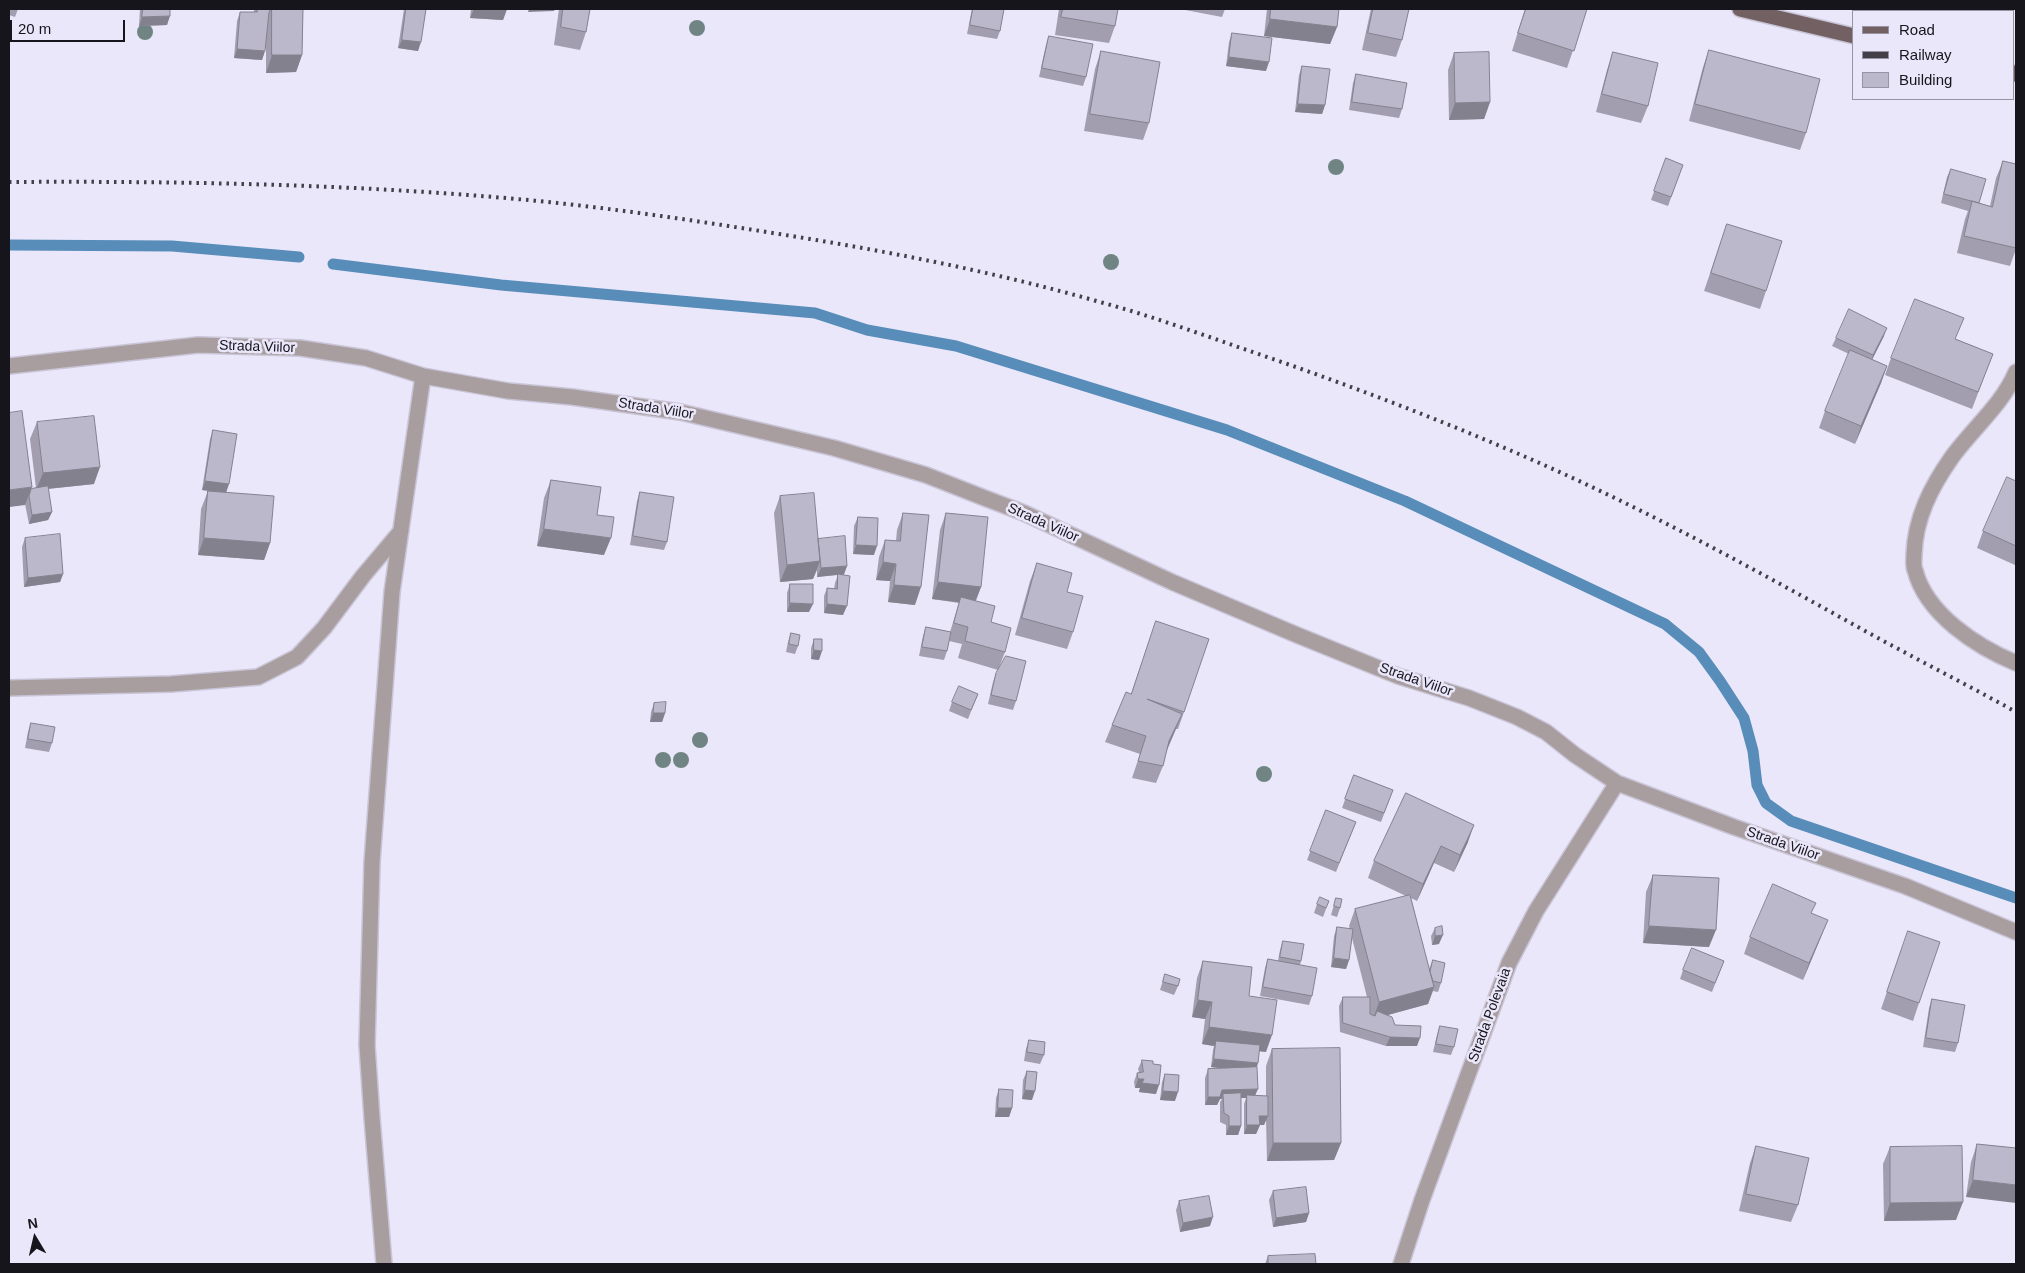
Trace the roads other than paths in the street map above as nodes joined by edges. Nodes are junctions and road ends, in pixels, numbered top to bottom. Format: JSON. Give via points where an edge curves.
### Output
{"nodes":[{"id":1,"x":1740,"y":9,"type":"edge"},
{"id":2,"x":1852,"y":36,"type":"edge"},
{"id":3,"x":9,"y":366,"type":"edge"},
{"id":4,"x":2016,"y":372,"type":"edge"},
{"id":5,"x":423,"y":376,"type":"junction"},
{"id":6,"x":402,"y":530,"type":"junction"},
{"id":7,"x":2016,"y":663,"type":"edge"},
{"id":8,"x":9,"y":688,"type":"edge"},
{"id":9,"x":1617,"y":783,"type":"junction"},
{"id":10,"x":2016,"y":932,"type":"edge"},
{"id":11,"x":384,"y":1264,"type":"edge"},
{"id":12,"x":1401,"y":1264,"type":"edge"}],
"edges":[{"from":1,"to":2,"type":"main road"},
{"from":3,"to":5,"type":"street","name":"Strada Viilor","via":[[198,345],[300,348],[366,358]]},
{"from":4,"to":7,"type":"street","via":[[2001,399],[1968,437],[1935,485],[1921,512],[1914,569],[1928,597],[1968,638]]},
{"from":5,"to":6,"type":"street"},
{"from":5,"to":9,"type":"street","name":"Strada Viilor","via":[[508,391],[572,396],[680,412],[834,448],[926,475],[1024,513],[1172,582],[1297,635],[1398,676],[1517,717],[1546,732]]},
{"from":6,"to":8,"type":"street","via":[[297,657],[258,677],[171,684]]},
{"from":6,"to":11,"type":"street","via":[[392,592],[372,862],[367,1045]]},
{"from":9,"to":10,"type":"street","name":"Strada Viilor","via":[[1905,886]]},
{"from":9,"to":12,"type":"street","name":"Strada Polevaia","via":[[1536,911],[1509,963]]}]}
